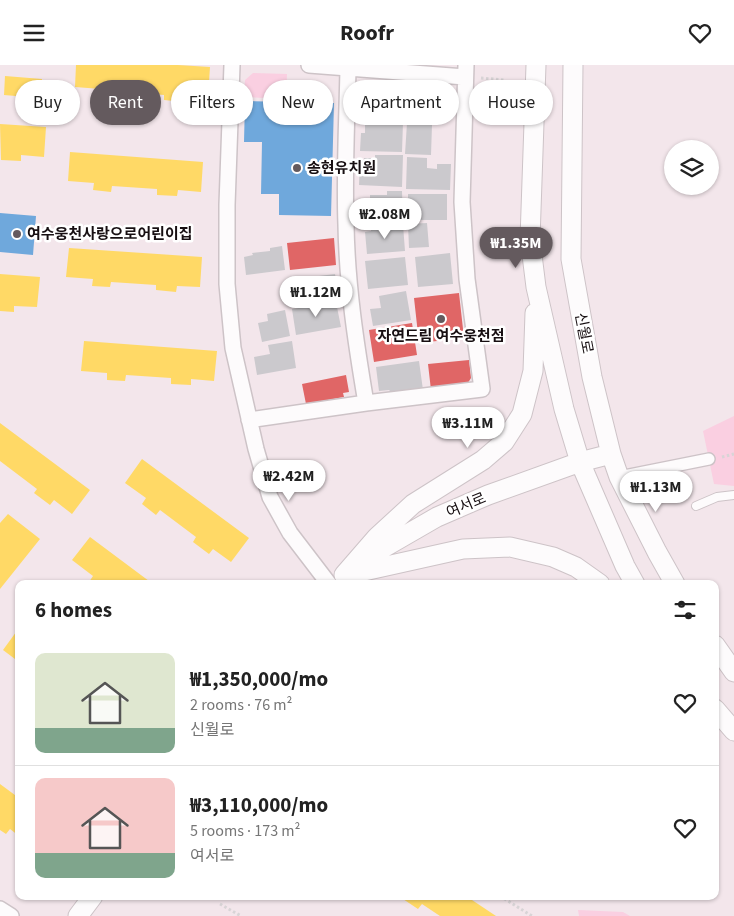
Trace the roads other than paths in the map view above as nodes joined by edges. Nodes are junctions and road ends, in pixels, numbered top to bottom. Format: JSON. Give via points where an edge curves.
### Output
{"nodes":[{"id":1,"x":232,"y":65,"type":"edge"},
{"id":2,"x":310,"y":65,"type":"edge"},
{"id":3,"x":536,"y":65,"type":"edge"},
{"id":4,"x":574,"y":65,"type":"edge"},
{"id":5,"x":348,"y":68,"type":"junction"},
{"id":6,"x":465,"y":71,"type":"edge"},
{"id":7,"x":536,"y":287,"type":"junction"},
{"id":8,"x":366,"y":403,"type":"junction"},
{"id":9,"x":249,"y":420,"type":"junction"},
{"id":10,"x":610,"y":454,"type":"junction"},
{"id":11,"x":709,"y":459,"type":"dead end"},
{"id":12,"x":580,"y":462,"type":"junction"},
{"id":13,"x":619,"y":477,"type":"junction"},
{"id":14,"x":734,"y":495,"type":"edge"},
{"id":15,"x":696,"y":506,"type":"dead end"},
{"id":16,"x":335,"y":580,"type":"edge"},
{"id":17,"x":337,"y":580,"type":"edge"},
{"id":18,"x":337,"y":580,"type":"edge"},
{"id":19,"x":340,"y":580,"type":"edge"},
{"id":20,"x":594,"y":580,"type":"edge"},
{"id":21,"x":634,"y":580,"type":"edge"},
{"id":22,"x":673,"y":580,"type":"edge"},
{"id":23,"x":719,"y":651,"type":"edge"},
{"id":24,"x":734,"y":672,"type":"edge"},
{"id":25,"x":719,"y":714,"type":"edge"},
{"id":26,"x":734,"y":731,"type":"edge"},
{"id":27,"x":90,"y":900,"type":"edge"},
{"id":28,"x":0,"y":909,"type":"edge"},
{"id":29,"x":11,"y":916,"type":"edge"},
{"id":30,"x":78,"y":916,"type":"edge"}],
"edges":[{"from":1,"to":9,"type":"street","via":[[227,205],[229,316]]},
{"from":2,"to":5,"type":"street"},
{"from":3,"to":7,"type":"street","via":[[530,239]]},
{"from":4,"to":10,"type":"street","name":"신월로","via":[[571,259],[592,377]]},
{"from":5,"to":6,"type":"street"},
{"from":5,"to":8,"type":"street","via":[[346,227],[352,315]]},
{"from":6,"to":8,"type":"street","via":[[464,243],[482,389]]},
{"from":7,"to":12,"type":"street","via":[[564,409]]},
{"from":7,"to":17,"type":"street","via":[[533,371],[522,414],[504,442],[483,460],[413,504]]},
{"from":8,"to":9,"type":"street"},
{"from":9,"to":16,"type":"street","via":[[275,508],[290,533]]},
{"from":10,"to":12,"type":"street","name":"여서로"},
{"from":10,"to":13,"type":"street","name":"신월로"},
{"from":11,"to":13,"type":"street"},
{"from":12,"to":18,"type":"street","name":"여서로","via":[[438,517],[385,547]]},
{"from":12,"to":21,"type":"street"},
{"from":13,"to":22,"type":"street","name":"신월로"},
{"from":14,"to":15,"type":"lane","via":[[717,497]]},
{"from":19,"to":20,"type":"street","via":[[463,549],[510,547],[553,557]]},
{"from":23,"to":24,"type":"street"},
{"from":25,"to":26,"type":"street"},
{"from":27,"to":30,"type":"street"},
{"from":28,"to":29,"type":"street"}]}
